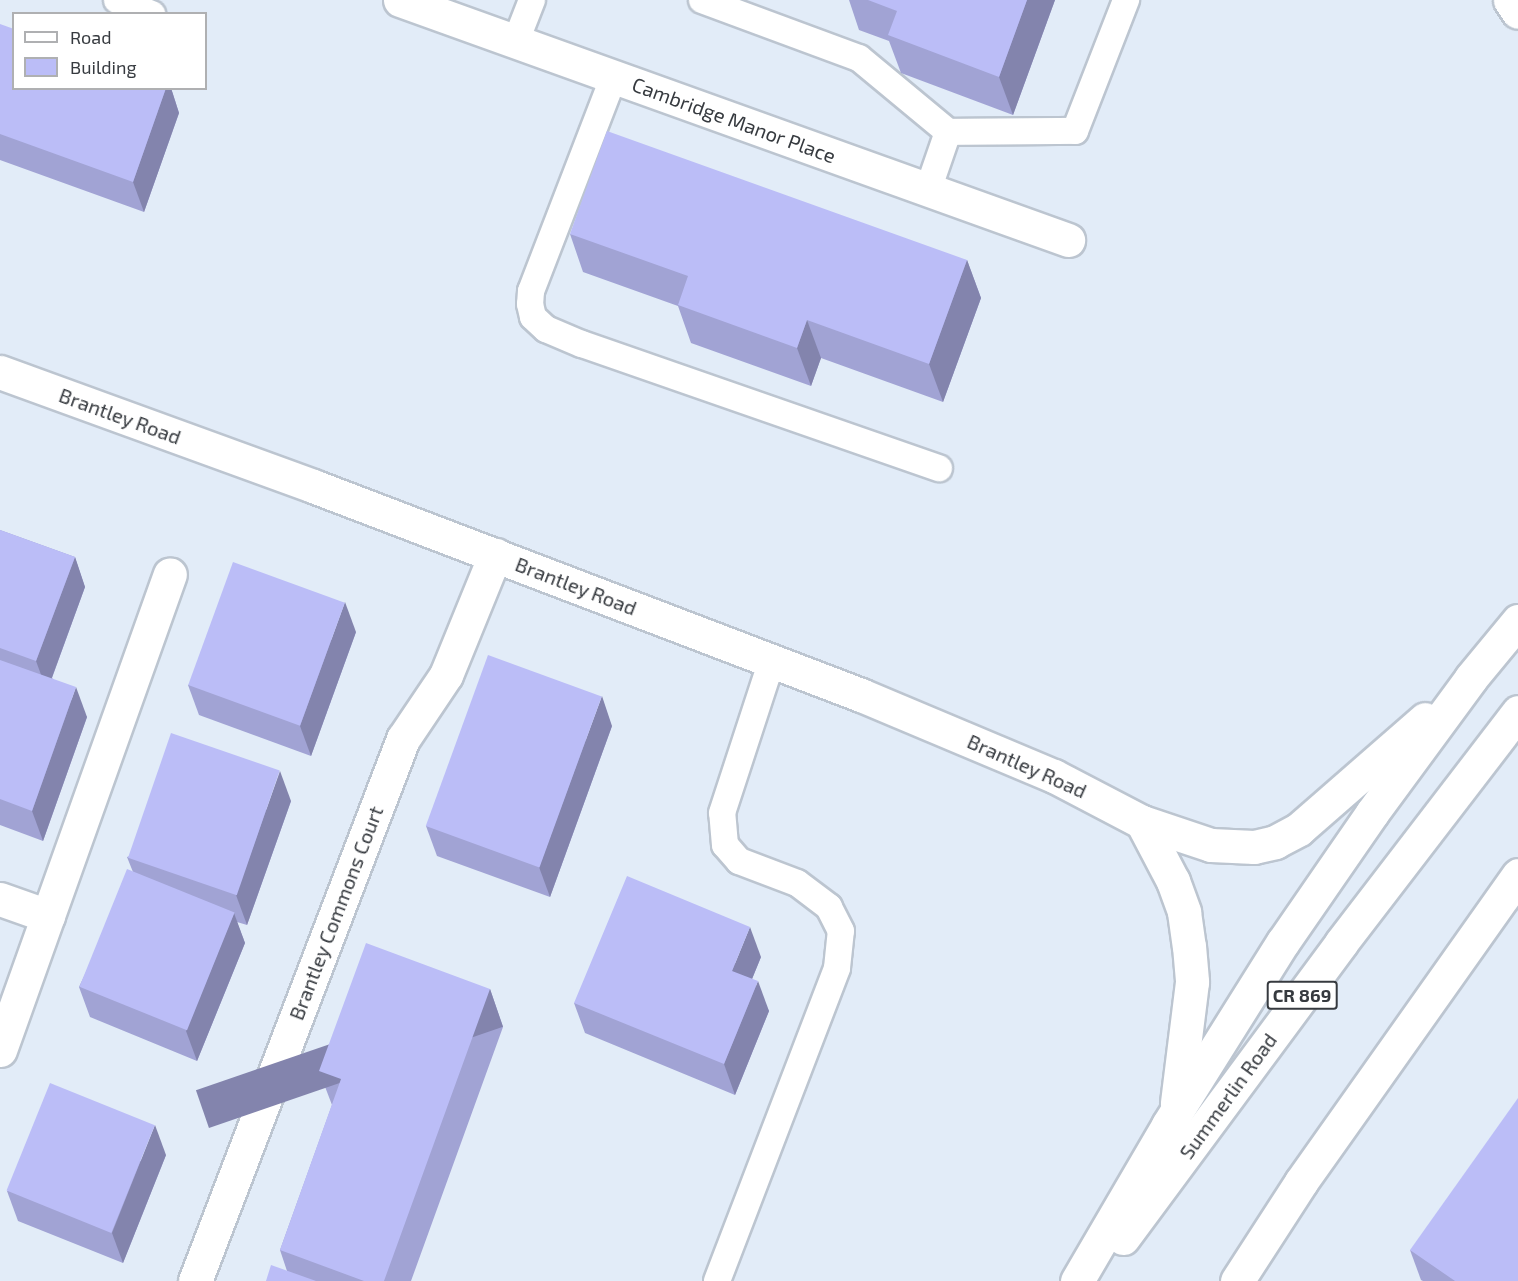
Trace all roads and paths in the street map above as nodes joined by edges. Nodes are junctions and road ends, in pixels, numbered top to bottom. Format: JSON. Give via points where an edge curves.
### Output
{"nodes":[{"id":1,"x":117,"y":0,"type":"edge"},
{"id":2,"x":400,"y":0,"type":"edge"},
{"id":3,"x":532,"y":0,"type":"edge"},
{"id":4,"x":702,"y":0,"type":"edge"},
{"id":5,"x":1126,"y":0,"type":"edge"},
{"id":6,"x":1510,"y":0,"type":"edge"},
{"id":7,"x":147,"y":12,"type":"edge"},
{"id":8,"x":1518,"y":12,"type":"edge"},
{"id":9,"x":516,"y":41,"type":"junction"},
{"id":10,"x":614,"y":76,"type":"junction"},
{"id":11,"x":948,"y":132,"type":"junction"},
{"id":12,"x":927,"y":190,"type":"junction"},
{"id":13,"x":1068,"y":240,"type":"dead end"},
{"id":14,"x":0,"y":372,"type":"edge"},
{"id":15,"x":939,"y":468,"type":"dead end"},
{"id":16,"x":495,"y":555,"type":"junction"},
{"id":17,"x":170,"y":574,"type":"dead end"},
{"id":18,"x":1518,"y":621,"type":"edge"},
{"id":19,"x":772,"y":660,"type":"junction"},
{"id":20,"x":1471,"y":678,"type":"junction"},
{"id":21,"x":1518,"y":712,"type":"edge"},
{"id":22,"x":1142,"y":822,"type":"junction"},
{"id":23,"x":1518,"y":874,"type":"edge"},
{"id":24,"x":1518,"y":892,"type":"edge"},
{"id":25,"x":0,"y":899,"type":"edge"},
{"id":26,"x":48,"y":916,"type":"junction"},
{"id":27,"x":0,"y":1050,"type":"edge"},
{"id":28,"x":1386,"y":1061,"type":"junction"},
{"id":29,"x":1175,"y":1113,"type":"junction"},
{"id":30,"x":195,"y":1281,"type":"edge"},
{"id":31,"x":717,"y":1281,"type":"edge"},
{"id":32,"x":1077,"y":1281,"type":"edge"},
{"id":33,"x":1091,"y":1281,"type":"edge"},
{"id":34,"x":1237,"y":1281,"type":"edge"}],
"edges":[{"from":1,"to":7,"type":"lane"},
{"from":2,"to":9,"type":"street","name":"Cambridge Manor Place"},
{"from":3,"to":9,"type":"lane"},
{"from":4,"to":11,"type":"lane","via":[[859,58]]},
{"from":5,"to":11,"type":"lane","via":[[1075,131]]},
{"from":6,"to":8,"type":"street"},
{"from":9,"to":10,"type":"street","name":"Cambridge Manor Place"},
{"from":10,"to":12,"type":"street","name":"Cambridge Manor Place"},
{"from":10,"to":15,"type":"lane","via":[[531,291],[533,317],[546,328],[582,344]]},
{"from":11,"to":12,"type":"lane"},
{"from":12,"to":13,"type":"street","name":"Cambridge Manor Place"},
{"from":14,"to":16,"type":"street","name":"Brantley Road"},
{"from":16,"to":19,"type":"street","name":"Brantley Road"},
{"from":16,"to":30,"type":"street","name":"Brantley Commons Court","via":[[446,675],[403,739]]},
{"from":17,"to":26,"type":"street"},
{"from":18,"to":20,"type":"street"},
{"from":19,"to":22,"type":"street","name":"Brantley Road","via":[[1054,776]]},
{"from":19,"to":31,"type":"lane","via":[[722,813],[725,845],[739,861],[797,884],[829,907],[841,931],[837,968]]},
{"from":20,"to":22,"type":"street","name":"Brantley Road","via":[[1299,829],[1275,842],[1254,847],[1211,845]]},
{"from":20,"to":29,"type":"street","via":[[1283,942]]},
{"from":21,"to":33,"type":"street","name":"Summerlin Road","number":"CR 869"},
{"from":22,"to":29,"type":"street","via":[[1173,881],[1184,912],[1189,946],[1192,982]]},
{"from":23,"to":28,"type":"street"},
{"from":24,"to":28,"type":"street"},
{"from":25,"to":26,"type":"street"},
{"from":26,"to":27,"type":"street"},
{"from":28,"to":34,"type":"street"},
{"from":29,"to":32,"type":"street"}]}
